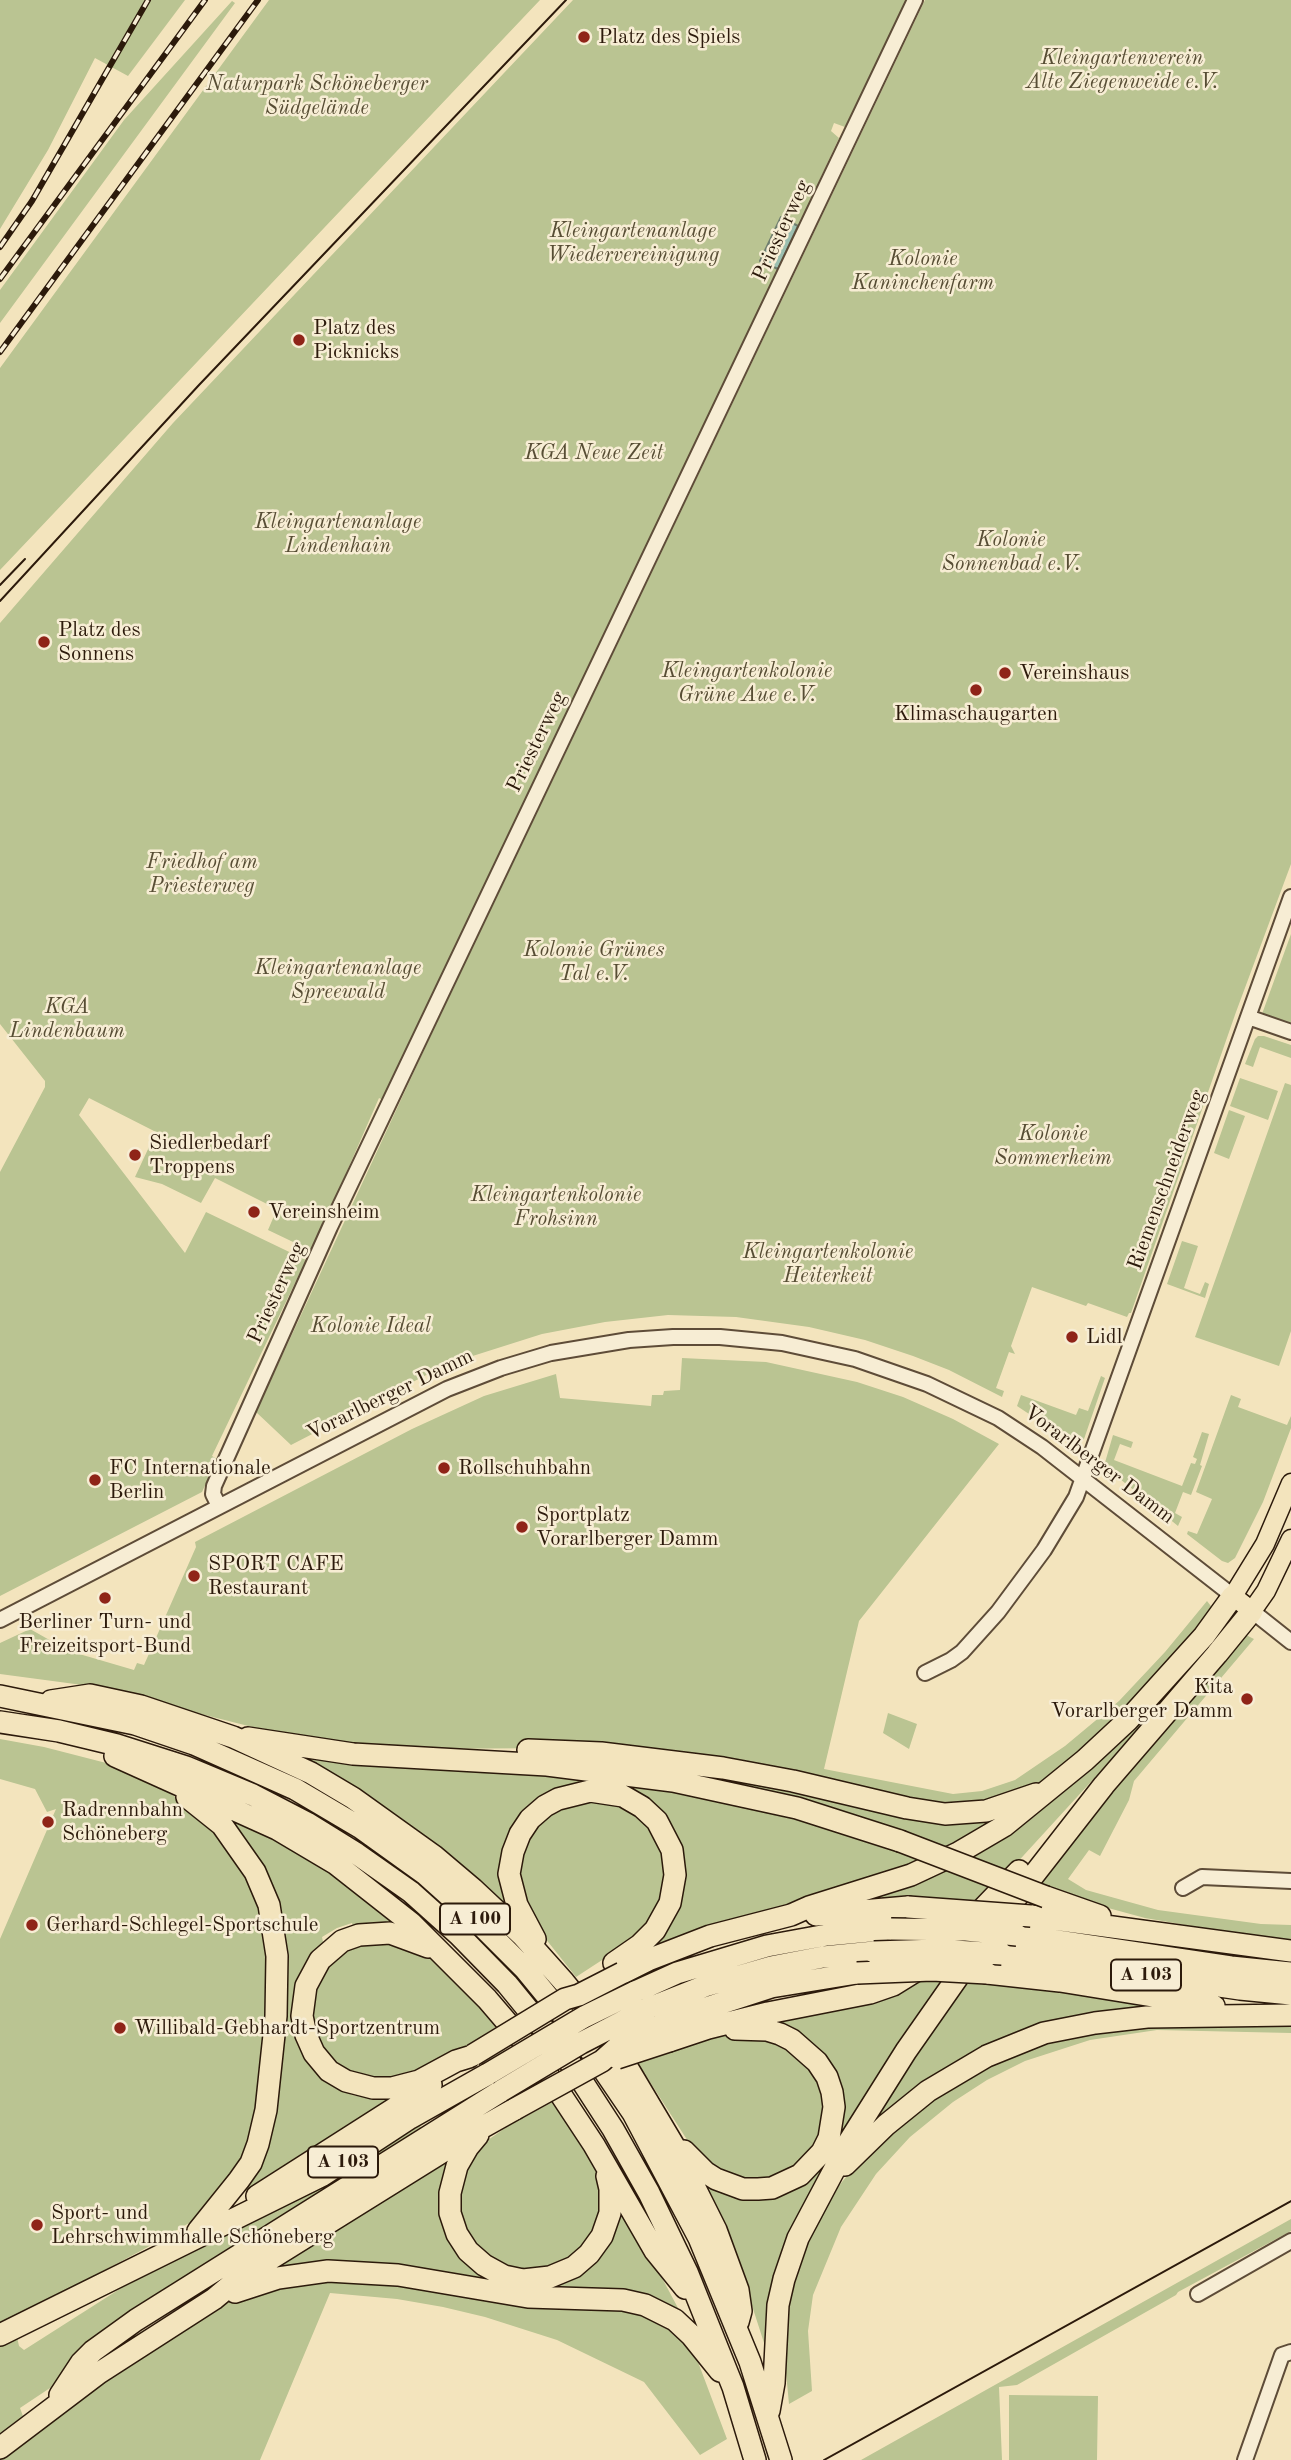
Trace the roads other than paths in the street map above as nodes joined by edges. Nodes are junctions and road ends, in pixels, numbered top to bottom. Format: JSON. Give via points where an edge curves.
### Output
{"nodes":[{"id":1,"x":915,"y":0,"type":"edge"},
{"id":2,"x":1290,"y":904,"type":"edge"},
{"id":3,"x":1248,"y":1017,"type":"junction"},
{"id":4,"x":1291,"y":1032,"type":"edge"},
{"id":5,"x":1083,"y":1478,"type":"junction"},
{"id":6,"x":1291,"y":1483,"type":"edge"},
{"id":7,"x":219,"y":1506,"type":"junction"},
{"id":8,"x":1291,"y":1539,"type":"edge"},
{"id":9,"x":1233,"y":1596,"type":"junction"},
{"id":10,"x":1252,"y":1611,"type":"junction"},
{"id":11,"x":0,"y":1620,"type":"edge"},
{"id":12,"x":1291,"y":1642,"type":"edge"},
{"id":13,"x":925,"y":1673,"type":"dead end"},
{"id":14,"x":0,"y":1696,"type":"edge"},
{"id":15,"x":44,"y":1704,"type":"junction"},
{"id":16,"x":0,"y":1722,"type":"edge"},
{"id":17,"x":59,"y":1731,"type":"junction"},
{"id":18,"x":233,"y":1737,"type":"junction"},
{"id":19,"x":401,"y":1755,"type":"junction"},
{"id":20,"x":161,"y":1776,"type":"junction"},
{"id":21,"x":1104,"y":1785,"type":"junction"},
{"id":22,"x":1048,"y":1790,"type":"junction"},
{"id":23,"x":1291,"y":1881,"type":"edge"},
{"id":24,"x":1183,"y":1888,"type":"dead end"},
{"id":25,"x":791,"y":1915,"type":"junction"},
{"id":26,"x":1134,"y":1929,"type":"junction"},
{"id":27,"x":1291,"y":1951,"type":"edge"},
{"id":28,"x":447,"y":1960,"type":"junction"},
{"id":29,"x":547,"y":1963,"type":"junction"},
{"id":30,"x":618,"y":1968,"type":"junction"},
{"id":31,"x":1291,"y":1973,"type":"edge"},
{"id":32,"x":1291,"y":1994,"type":"edge"},
{"id":33,"x":1265,"y":2014,"type":"junction"},
{"id":34,"x":1291,"y":2015,"type":"edge"},
{"id":35,"x":659,"y":2020,"type":"junction"},
{"id":36,"x":471,"y":2056,"type":"junction"},
{"id":37,"x":495,"y":2082,"type":"junction"},
{"id":38,"x":493,"y":2123,"type":"junction"},
{"id":39,"x":663,"y":2128,"type":"junction"},
{"id":40,"x":593,"y":2145,"type":"junction"},
{"id":41,"x":829,"y":2182,"type":"junction"},
{"id":42,"x":226,"y":2221,"type":"junction"},
{"id":43,"x":190,"y":2240,"type":"junction"},
{"id":44,"x":1291,"y":2241,"type":"edge"},
{"id":45,"x":1198,"y":2294,"type":"dead end"},
{"id":46,"x":214,"y":2299,"type":"junction"},
{"id":47,"x":703,"y":2310,"type":"junction"},
{"id":48,"x":737,"y":2328,"type":"junction"},
{"id":49,"x":0,"y":2335,"type":"edge"},
{"id":50,"x":1291,"y":2352,"type":"edge"},
{"id":51,"x":733,"y":2387,"type":"junction"},
{"id":52,"x":48,"y":2411,"type":"junction"},
{"id":53,"x":768,"y":2414,"type":"junction"},
{"id":54,"x":0,"y":2448,"type":"edge"},
{"id":55,"x":755,"y":2460,"type":"edge"},
{"id":56,"x":781,"y":2460,"type":"edge"},
{"id":57,"x":1245,"y":2460,"type":"edge"}],
"edges":[{"from":1,"to":7,"type":"street","name":"Priesterweg","via":[[316,1258],[213,1488]]},
{"from":2,"to":3,"type":"street","name":"Riemenschneiderweg"},
{"from":3,"to":4,"type":"street"},
{"from":3,"to":5,"type":"street","name":"Riemenschneiderweg"},
{"from":5,"to":7,"type":"street","name":"Vorarlberger Damm","via":[[998,1418],[877,1365],[782,1343],[664,1337],[551,1353],[477,1377],[431,1396]]},
{"from":5,"to":9,"type":"street","name":"Vorarlberger Damm"},
{"from":5,"to":13,"type":"street","name":"Riemenschneiderweg","via":[[1070,1509],[1005,1604],[962,1652]]},
{"from":6,"to":9,"type":"main road","via":[[1265,1544]]},
{"from":7,"to":11,"type":"street","name":"Vorarlberger Damm"},
{"from":8,"to":10,"type":"main road"},
{"from":9,"to":10,"type":"main road","name":"Vorarlberger Damm"},
{"from":9,"to":22,"type":"highway","via":[[1153,1695]]},
{"from":10,"to":12,"type":"street","name":"Vorarlberger Damm"},
{"from":10,"to":21,"type":"highway"},
{"from":14,"to":15,"type":"highway","number":"A 100"},
{"from":15,"to":18,"type":"highway","via":[[90,1695],[141,1706]]},
{"from":15,"to":48,"type":"highway","number":"A 100","via":[[135,1724],[194,1744],[295,1789],[361,1828],[435,1883],[525,1969],[584,2041],[633,2113],[699,2238]]},
{"from":16,"to":17,"type":"highway","number":"A 100"},
{"from":17,"to":20,"type":"highway"},
{"from":17,"to":47,"type":"highway","number":"A 100","via":[[164,1759],[263,1800],[358,1854],[411,1892],[459,1935],[508,1984],[579,2076],[649,2193]]},
{"from":18,"to":19,"type":"highway","via":[[353,1754]]},
{"from":18,"to":29,"type":"highway","via":[[324,1780],[434,1856],[503,1916]]},
{"from":19,"to":22,"type":"highway","via":[[488,1750],[601,1753],[763,1775],[944,1814],[996,1809]]},
{"from":19,"to":26,"type":"highway","bridge":true,"via":[[547,1765],[673,1781],[797,1808],[900,1841]]},
{"from":20,"to":28,"type":"highway","via":[[277,1829],[336,1864],[411,1923]]},
{"from":20,"to":43,"type":"highway","via":[[222,1825],[239,1847],[270,1905],[277,1956],[276,2016],[258,2144],[229,2196]]},
{"from":21,"to":35,"type":"highway","via":[[1085,1797],[950,1942],[910,1976],[870,1993],[768,2013]]},
{"from":21,"to":41,"type":"highway","via":[[950,1986],[856,2130]]},
{"from":22,"to":25,"type":"highway","via":[[1019,1816],[958,1853],[911,1875]]},
{"from":23,"to":24,"type":"street","via":[[1202,1877]]},
{"from":25,"to":26,"type":"highway","bridge":true,"via":[[908,1907]]},
{"from":25,"to":30,"type":"highway","via":[[710,1936]]},
{"from":26,"to":27,"type":"highway"},
{"from":28,"to":36,"type":"highway","via":[[424,1945],[390,1933],[342,1941],[320,1960],[306,1986],[302,2017],[306,2035],[329,2071],[373,2088],[419,2081]]},
{"from":28,"to":40,"type":"highway","via":[[534,2054]]},
{"from":29,"to":30,"type":"highway","via":[[512,1890],[513,1852],[530,1819],[545,1807],[573,1793],[590,1791],[623,1796],[642,1807],[666,1835],[675,1862],[674,1890],[664,1916]]},
{"from":29,"to":39,"type":"highway","via":[[606,2034]]},
{"from":30,"to":36,"type":"highway","bridge":true,"via":[[574,1988],[565,1999]]},
{"from":31,"to":35,"type":"highway","number":"A 103","bridge":true,"via":[[1017,1935],[891,1929],[767,1946],[677,1973]]},
{"from":32,"to":35,"type":"highway","number":"A 103","bridge":true,"via":[[1002,1954],[874,1952],[771,1967],[705,1986]]},
{"from":33,"to":34,"type":"highway"},
{"from":33,"to":35,"type":"highway","bridge":true,"via":[[1060,1981],[932,1970],[857,1973],[771,1987]]},
{"from":33,"to":41,"type":"highway","via":[[1147,2017],[1061,2029],[1023,2041],[971,2064],[920,2096]]},
{"from":35,"to":37,"type":"highway","number":"A 103","bridge":true,"via":[[581,2043]]},
{"from":35,"to":38,"type":"highway","bridge":true,"via":[[601,2061]]},
{"from":35,"to":39,"type":"highway","via":[[767,2030],[792,2040],[827,2077],[834,2107],[822,2152],[811,2166],[786,2183],[758,2189],[743,2189],[705,2172]]},
{"from":36,"to":42,"type":"highway","via":[[284,2177]]},
{"from":37,"to":42,"type":"highway","number":"A 103","via":[[410,2118],[323,2175]]},
{"from":37,"to":52,"type":"highway","number":"A 103","via":[[98,2346]]},
{"from":38,"to":40,"type":"highway","via":[[474,2139],[457,2166],[450,2213],[468,2251],[484,2265],[514,2278],[566,2272],[589,2254],[602,2236],[610,2213],[610,2189]]},
{"from":38,"to":46,"type":"highway","via":[[238,2279]]},
{"from":39,"to":48,"type":"highway","via":[[731,2267],[740,2300]]},
{"from":40,"to":47,"type":"highway","via":[[655,2251]]},
{"from":41,"to":53,"type":"highway","via":[[798,2238],[784,2279]]},
{"from":42,"to":43,"type":"highway","number":"A 103"},
{"from":43,"to":49,"type":"highway","number":"A 103"},
{"from":44,"to":45,"type":"street"},
{"from":46,"to":51,"type":"highway","via":[[278,2278],[328,2271],[398,2275],[528,2297],[623,2300],[652,2307],[675,2320]]},
{"from":46,"to":52,"type":"highway"},
{"from":47,"to":51,"type":"highway","number":"A 100"},
{"from":48,"to":53,"type":"highway","number":"A 100"},
{"from":50,"to":57,"type":"street","via":[[1282,2355]]},
{"from":51,"to":55,"type":"highway","number":"A 100"},
{"from":52,"to":54,"type":"highway"},
{"from":53,"to":56,"type":"highway","number":"A 100"}]}
